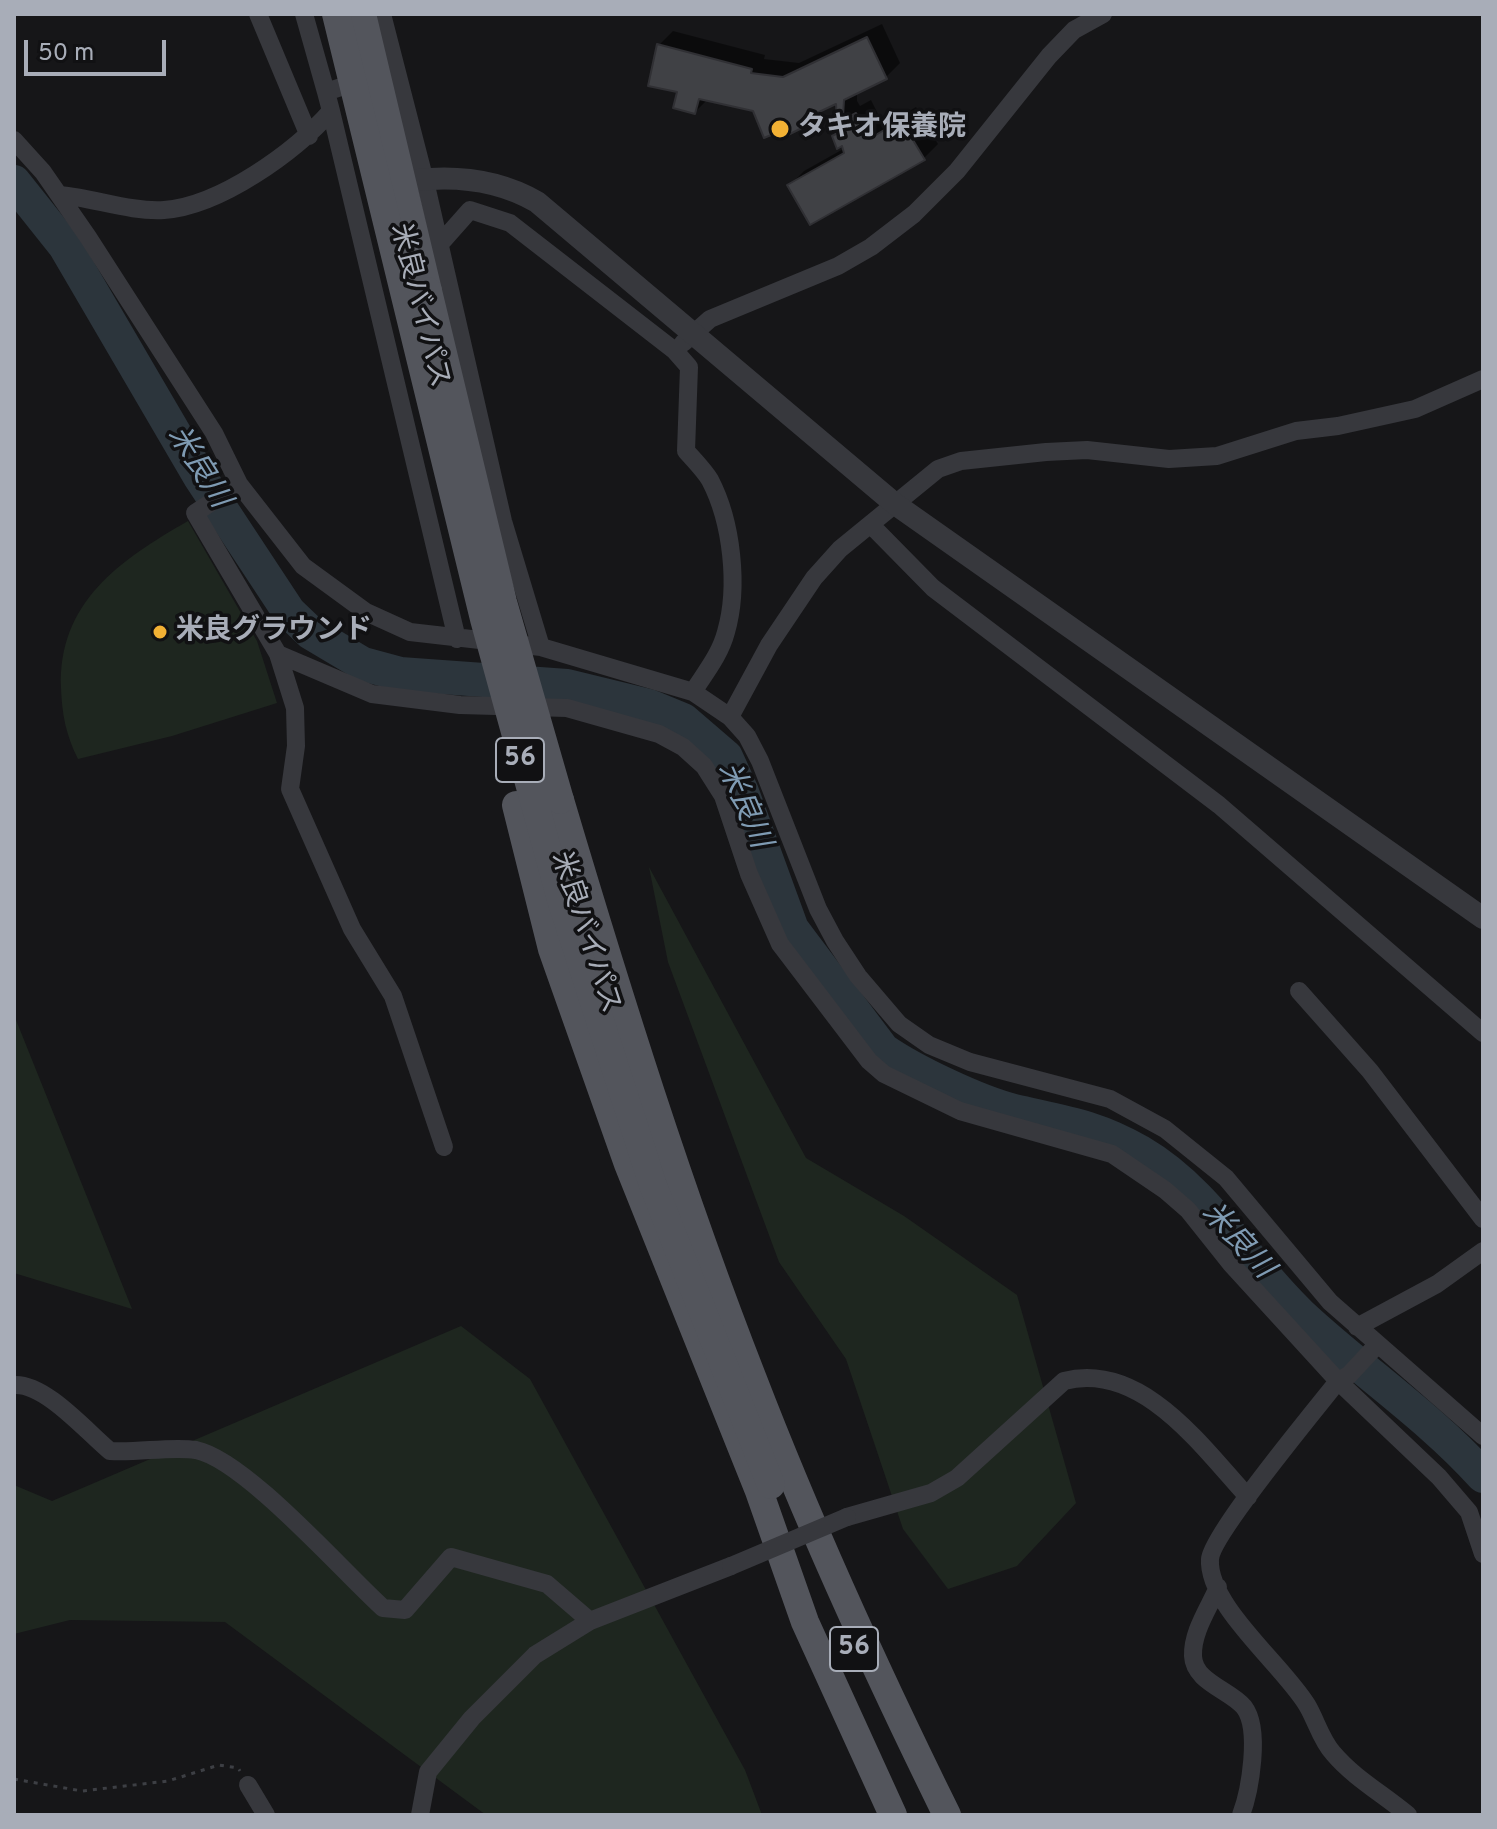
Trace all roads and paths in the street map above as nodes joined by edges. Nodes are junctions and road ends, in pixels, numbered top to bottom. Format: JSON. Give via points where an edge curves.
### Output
{"nodes":[{"id":1,"x":258,"y":14,"type":"edge"},
{"id":2,"x":304,"y":14,"type":"edge"},
{"id":3,"x":325,"y":14,"type":"edge"},
{"id":4,"x":336,"y":14,"type":"edge"},
{"id":5,"x":347,"y":14,"type":"edge"},
{"id":6,"x":362,"y":14,"type":"edge"},
{"id":7,"x":382,"y":14,"type":"edge"},
{"id":8,"x":1103,"y":14,"type":"edge"},
{"id":9,"x":333,"y":97,"type":"junction"},
{"id":10,"x":309,"y":136,"type":"junction"},
{"id":11,"x":14,"y":140,"type":"edge"},
{"id":12,"x":412,"y":181,"type":"junction"},
{"id":13,"x":369,"y":189,"type":"junction"},
{"id":14,"x":60,"y":195,"type":"junction"},
{"id":15,"x":439,"y":245,"type":"junction"},
{"id":16,"x":683,"y":343,"type":"junction"},
{"id":17,"x":1483,"y":379,"type":"edge"},
{"id":18,"x":235,"y":486,"type":"junction"},
{"id":19,"x":895,"y":504,"type":"junction"},
{"id":20,"x":871,"y":525,"type":"junction"},
{"id":21,"x":457,"y":639,"type":"junction"},
{"id":22,"x":541,"y":647,"type":"junction"},
{"id":23,"x":278,"y":654,"type":"junction"},
{"id":24,"x":693,"y":692,"type":"junction"},
{"id":25,"x":730,"y":717,"type":"junction"},
{"id":26,"x":1483,"y":918,"type":"edge"},
{"id":27,"x":1299,"y":991,"type":"dead end"},
{"id":28,"x":1483,"y":1033,"type":"edge"},
{"id":29,"x":444,"y":1147,"type":"dead end"},
{"id":30,"x":1483,"y":1219,"type":"edge"},
{"id":31,"x":1483,"y":1251,"type":"edge"},
{"id":32,"x":1357,"y":1327,"type":"junction"},
{"id":33,"x":1373,"y":1349,"type":"junction"},
{"id":34,"x":1344,"y":1378,"type":"junction"},
{"id":35,"x":14,"y":1385,"type":"edge"},
{"id":36,"x":1483,"y":1436,"type":"edge"},
{"id":37,"x":777,"y":1483,"type":"junction"},
{"id":38,"x":1248,"y":1497,"type":"junction"},
{"id":39,"x":1483,"y":1554,"type":"edge"},
{"id":40,"x":1218,"y":1587,"type":"junction"},
{"id":41,"x":590,"y":1621,"type":"junction"},
{"id":42,"x":14,"y":1779,"type":"edge"},
{"id":43,"x":248,"y":1785,"type":"joint"},
{"id":44,"x":266,"y":1815,"type":"edge"},
{"id":45,"x":420,"y":1815,"type":"edge"},
{"id":46,"x":893,"y":1815,"type":"edge"},
{"id":47,"x":911,"y":1815,"type":"edge"},
{"id":48,"x":930,"y":1815,"type":"edge"},
{"id":49,"x":947,"y":1815,"type":"edge"},
{"id":50,"x":1241,"y":1815,"type":"edge"},
{"id":51,"x":1408,"y":1815,"type":"edge"}],
"edges":[{"from":1,"to":10,"type":"street"},
{"from":2,"to":9,"type":"street"},
{"from":3,"to":9,"type":"main road"},
{"from":4,"to":37,"type":"main road","name":"米良バイパス","number":"56","bridge":true,"via":[[484,619],[562,903],[653,1185]]},
{"from":5,"to":37,"type":"main road","name":"米良バイパス","number":"56","via":[[544,804],[663,1175]]},
{"from":6,"to":12,"type":"main road"},
{"from":7,"to":12,"type":"street"},
{"from":8,"to":16,"type":"street","via":[[1074,30],[957,171],[903,222],[838,266],[710,319]]},
{"from":9,"to":10,"type":"street"},
{"from":9,"to":13,"type":"main road"},
{"from":9,"to":21,"type":"street"},
{"from":10,"to":14,"type":"street","via":[[255,175],[188,205],[164,210]]},
{"from":11,"to":14,"type":"street"},
{"from":12,"to":13,"type":"street"},
{"from":12,"to":15,"type":"street"},
{"from":12,"to":16,"type":"street","via":[[484,181],[537,202]]},
{"from":12,"to":49,"type":"main road","bridge":true,"via":[[428,291],[503,602],[674,1160],[795,1484]]},
{"from":13,"to":46,"type":"main road","via":[[552,949],[628,1164],[759,1491],[805,1622]]},
{"from":14,"to":18,"type":"street","via":[[214,433]]},
{"from":15,"to":16,"type":"street","via":[[470,210],[510,223]]},
{"from":15,"to":22,"type":"street","via":[[503,521]]},
{"from":16,"to":19,"type":"street"},
{"from":16,"to":24,"type":"street","via":[[689,367],[686,451],[714,490],[732,574],[726,633]]},
{"from":17,"to":19,"type":"street","via":[[1415,409],[1296,431],[1217,456],[1169,459],[1087,450],[961,461],[938,469]]},
{"from":18,"to":21,"type":"street","via":[[303,566],[333,591],[410,632]]},
{"from":18,"to":23,"type":"street","via":[[195,513]]},
{"from":19,"to":20,"type":"street"},
{"from":19,"to":26,"type":"street"},
{"from":20,"to":25,"type":"street","via":[[840,549],[791,609]]},
{"from":20,"to":28,"type":"street","via":[[933,588],[1219,805]]},
{"from":21,"to":22,"type":"street"},
{"from":22,"to":24,"type":"street"},
{"from":23,"to":29,"type":"street","via":[[295,708],[290,789],[352,929],[393,996]]},
{"from":23,"to":34,"type":"street","via":[[372,694],[460,705],[567,708],[659,734],[683,747],[704,766],[723,796],[780,944],[869,1061],[884,1074],[960,1111],[1096,1148],[1141,1171],[1188,1210],[1231,1264]]},
{"from":24,"to":25,"type":"street"},
{"from":25,"to":32,"type":"street","via":[[760,761],[835,941],[899,1024],[929,1045],[970,1062],[1110,1099],[1165,1129],[1226,1178],[1303,1274]]},
{"from":27,"to":30,"type":"street","via":[[1370,1071]]},
{"from":31,"to":32,"type":"street","via":[[1425,1291]]},
{"from":32,"to":33,"type":"street"},
{"from":33,"to":34,"type":"street"},
{"from":33,"to":36,"type":"street"},
{"from":34,"to":38,"type":"street"},
{"from":34,"to":39,"type":"street","via":[[1399,1443],[1469,1512]]},
{"from":35,"to":41,"type":"street","via":[[40,1391],[110,1451],[195,1450],[222,1460],[383,1608],[405,1610],[451,1557],[547,1584]]},
{"from":37,"to":47,"type":"main road","name":"米良バイパス","number":"56","via":[[830,1642]]},
{"from":37,"to":48,"type":"main road","name":"米良バイパス","number":"56"},
{"from":38,"to":40,"type":"street","via":[[1210,1557]]},
{"from":38,"to":41,"type":"street","bridge":true,"via":[[1171,1414],[1115,1381],[1080,1377],[1064,1381],[981,1458],[931,1493],[847,1517]]},
{"from":40,"to":50,"type":"street","via":[[1196,1636],[1193,1658],[1198,1670],[1246,1709],[1253,1738]]},
{"from":40,"to":51,"type":"street","via":[[1237,1623],[1306,1704],[1330,1751]]},
{"from":41,"to":45,"type":"street","via":[[535,1655],[472,1718],[428,1772]]},
{"from":42,"to":43,"type":"path","via":[[82,1791],[168,1781],[219,1765],[238,1768]]},
{"from":43,"to":44,"type":"street"}]}
